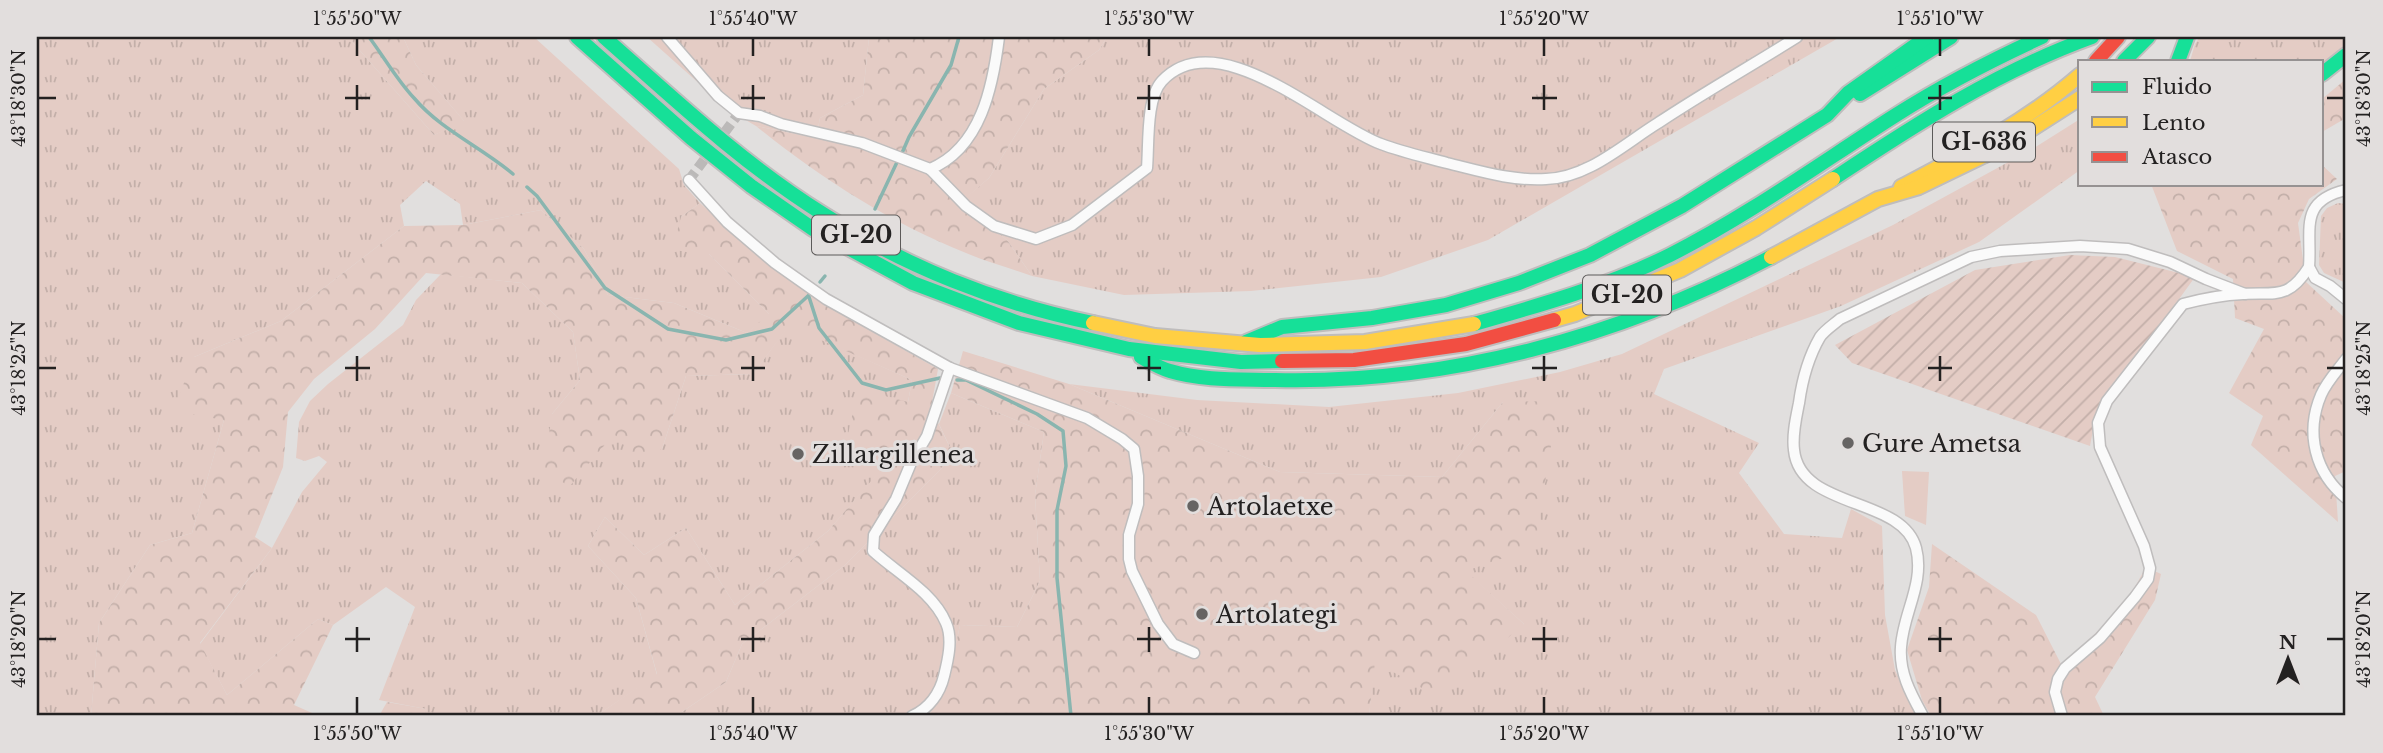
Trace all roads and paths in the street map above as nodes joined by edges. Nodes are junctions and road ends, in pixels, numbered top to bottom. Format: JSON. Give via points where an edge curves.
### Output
{"nodes":[{"id":1,"x":577,"y":37,"type":"edge"},
{"id":2,"x":604,"y":37,"type":"edge"},
{"id":3,"x":667,"y":37,"type":"edge"},
{"id":4,"x":999,"y":37,"type":"edge"},
{"id":5,"x":1797,"y":37,"type":"edge"},
{"id":6,"x":1927,"y":37,"type":"edge"},
{"id":7,"x":1951,"y":37,"type":"edge"},
{"id":8,"x":2042,"y":37,"type":"edge"},
{"id":9,"x":2092,"y":37,"type":"edge"},
{"id":10,"x":2118,"y":37,"type":"edge"},
{"id":11,"x":2148,"y":37,"type":"edge"},
{"id":12,"x":2187,"y":37,"type":"edge"},
{"id":13,"x":2346,"y":55,"type":"edge"},
{"id":14,"x":2096,"y":60,"type":"edge"},
{"id":15,"x":2125,"y":60,"type":"edge"},
{"id":16,"x":2178,"y":60,"type":"edge"},
{"id":17,"x":2324,"y":73,"type":"edge"},
{"id":18,"x":2078,"y":77,"type":"edge"},
{"id":19,"x":2078,"y":99,"type":"edge"},
{"id":20,"x":1827,"y":115,"type":"junction"},
{"id":21,"x":930,"y":169,"type":"junction"},
{"id":22,"x":689,"y":180,"type":"dead end"},
{"id":23,"x":2346,"y":190,"type":"edge"},
{"id":24,"x":1882,"y":197,"type":"junction"},
{"id":25,"x":2309,"y":267,"type":"junction"},
{"id":26,"x":2245,"y":294,"type":"junction"},
{"id":27,"x":2346,"y":299,"type":"edge"},
{"id":28,"x":1241,"y":345,"type":"junction"},
{"id":29,"x":1128,"y":351,"type":"junction"},
{"id":30,"x":2346,"y":359,"type":"edge"},
{"id":31,"x":950,"y":368,"type":"junction"},
{"id":32,"x":2346,"y":498,"type":"edge"},
{"id":33,"x":1194,"y":653,"type":"dead end"},
{"id":34,"x":912,"y":716,"type":"edge"},
{"id":35,"x":1923,"y":716,"type":"edge"},
{"id":36,"x":2062,"y":716,"type":"edge"}],
"edges":[{"from":1,"to":29,"type":"main road","number":"GI-20","via":[[719,161],[849,250],[992,315]]},
{"from":2,"to":28,"type":"main road","number":"GI-20","via":[[761,171],[823,215],[890,253],[996,298],[1070,320],[1145,335]]},
{"from":3,"to":21,"type":"street","via":[[718,96],[739,113],[862,143]]},
{"from":4,"to":21,"type":"street","via":[[990,93],[979,117],[955,154]]},
{"from":5,"to":21,"type":"street","via":[[1625,146],[1581,170],[1548,179],[1507,178],[1379,144],[1259,75],[1232,65],[1205,63],[1183,65],[1162,81],[1152,102],[1147,168],[1072,225],[1036,239],[994,226],[966,206]]},
{"from":6,"to":20,"type":"main road","via":[[1848,93]]},
{"from":7,"to":20,"type":"main road"},
{"from":8,"to":28,"type":"main road","number":"GI-20","via":[[1940,89],[1737,219],[1599,287],[1451,330],[1337,344]]},
{"from":9,"to":29,"type":"main road","number":"GI-20","via":[[2007,72],[1948,105],[1713,253],[1643,288],[1567,317],[1455,346],[1363,360],[1260,363]]},
{"from":10,"to":14,"type":"main road"},
{"from":11,"to":15,"type":"main road"},
{"from":12,"to":16,"type":"main road"},
{"from":13,"to":17,"type":"main road"},
{"from":18,"to":24,"type":"main road","number":"GI-636","via":[[2020,122]]},
{"from":19,"to":24,"type":"main road","via":[[1978,158],[1916,188]]},
{"from":20,"to":28,"type":"main road","via":[[1652,223],[1552,271],[1446,304],[1372,318],[1282,327]]},
{"from":22,"to":31,"type":"street","via":[[727,222],[775,263],[826,299]]},
{"from":23,"to":25,"type":"street","via":[[2312,209]]},
{"from":24,"to":29,"type":"main road","number":"GI-636","via":[[1752,267],[1653,312],[1574,339],[1460,367],[1378,378],[1259,380],[1168,370]]},
{"from":25,"to":26,"type":"street","via":[[2295,284],[2278,294]]},
{"from":25,"to":27,"type":"street","via":[[2315,278]]},
{"from":26,"to":35,"type":"street","via":[[2128,249],[2080,246],[2000,251],[1971,257],[1840,319],[1822,335],[1800,395],[1794,452],[1804,476],[1823,491],[1883,514],[1915,545],[1919,571],[1901,659],[1907,687]]},
{"from":26,"to":36,"type":"street","via":[[2183,304],[2108,401],[2098,422],[2100,447],[2150,568],[2136,597],[2058,679],[2055,692]]},
{"from":30,"to":32,"type":"street","via":[[2322,393],[2313,430],[2321,469]]},
{"from":31,"to":33,"type":"street","via":[[1087,418],[1134,449],[1138,504],[1129,535],[1132,571],[1173,644]]},
{"from":31,"to":34,"type":"street","via":[[927,436],[874,535],[873,551],[930,600],[947,624],[950,655],[941,689],[922,712]]}]}
